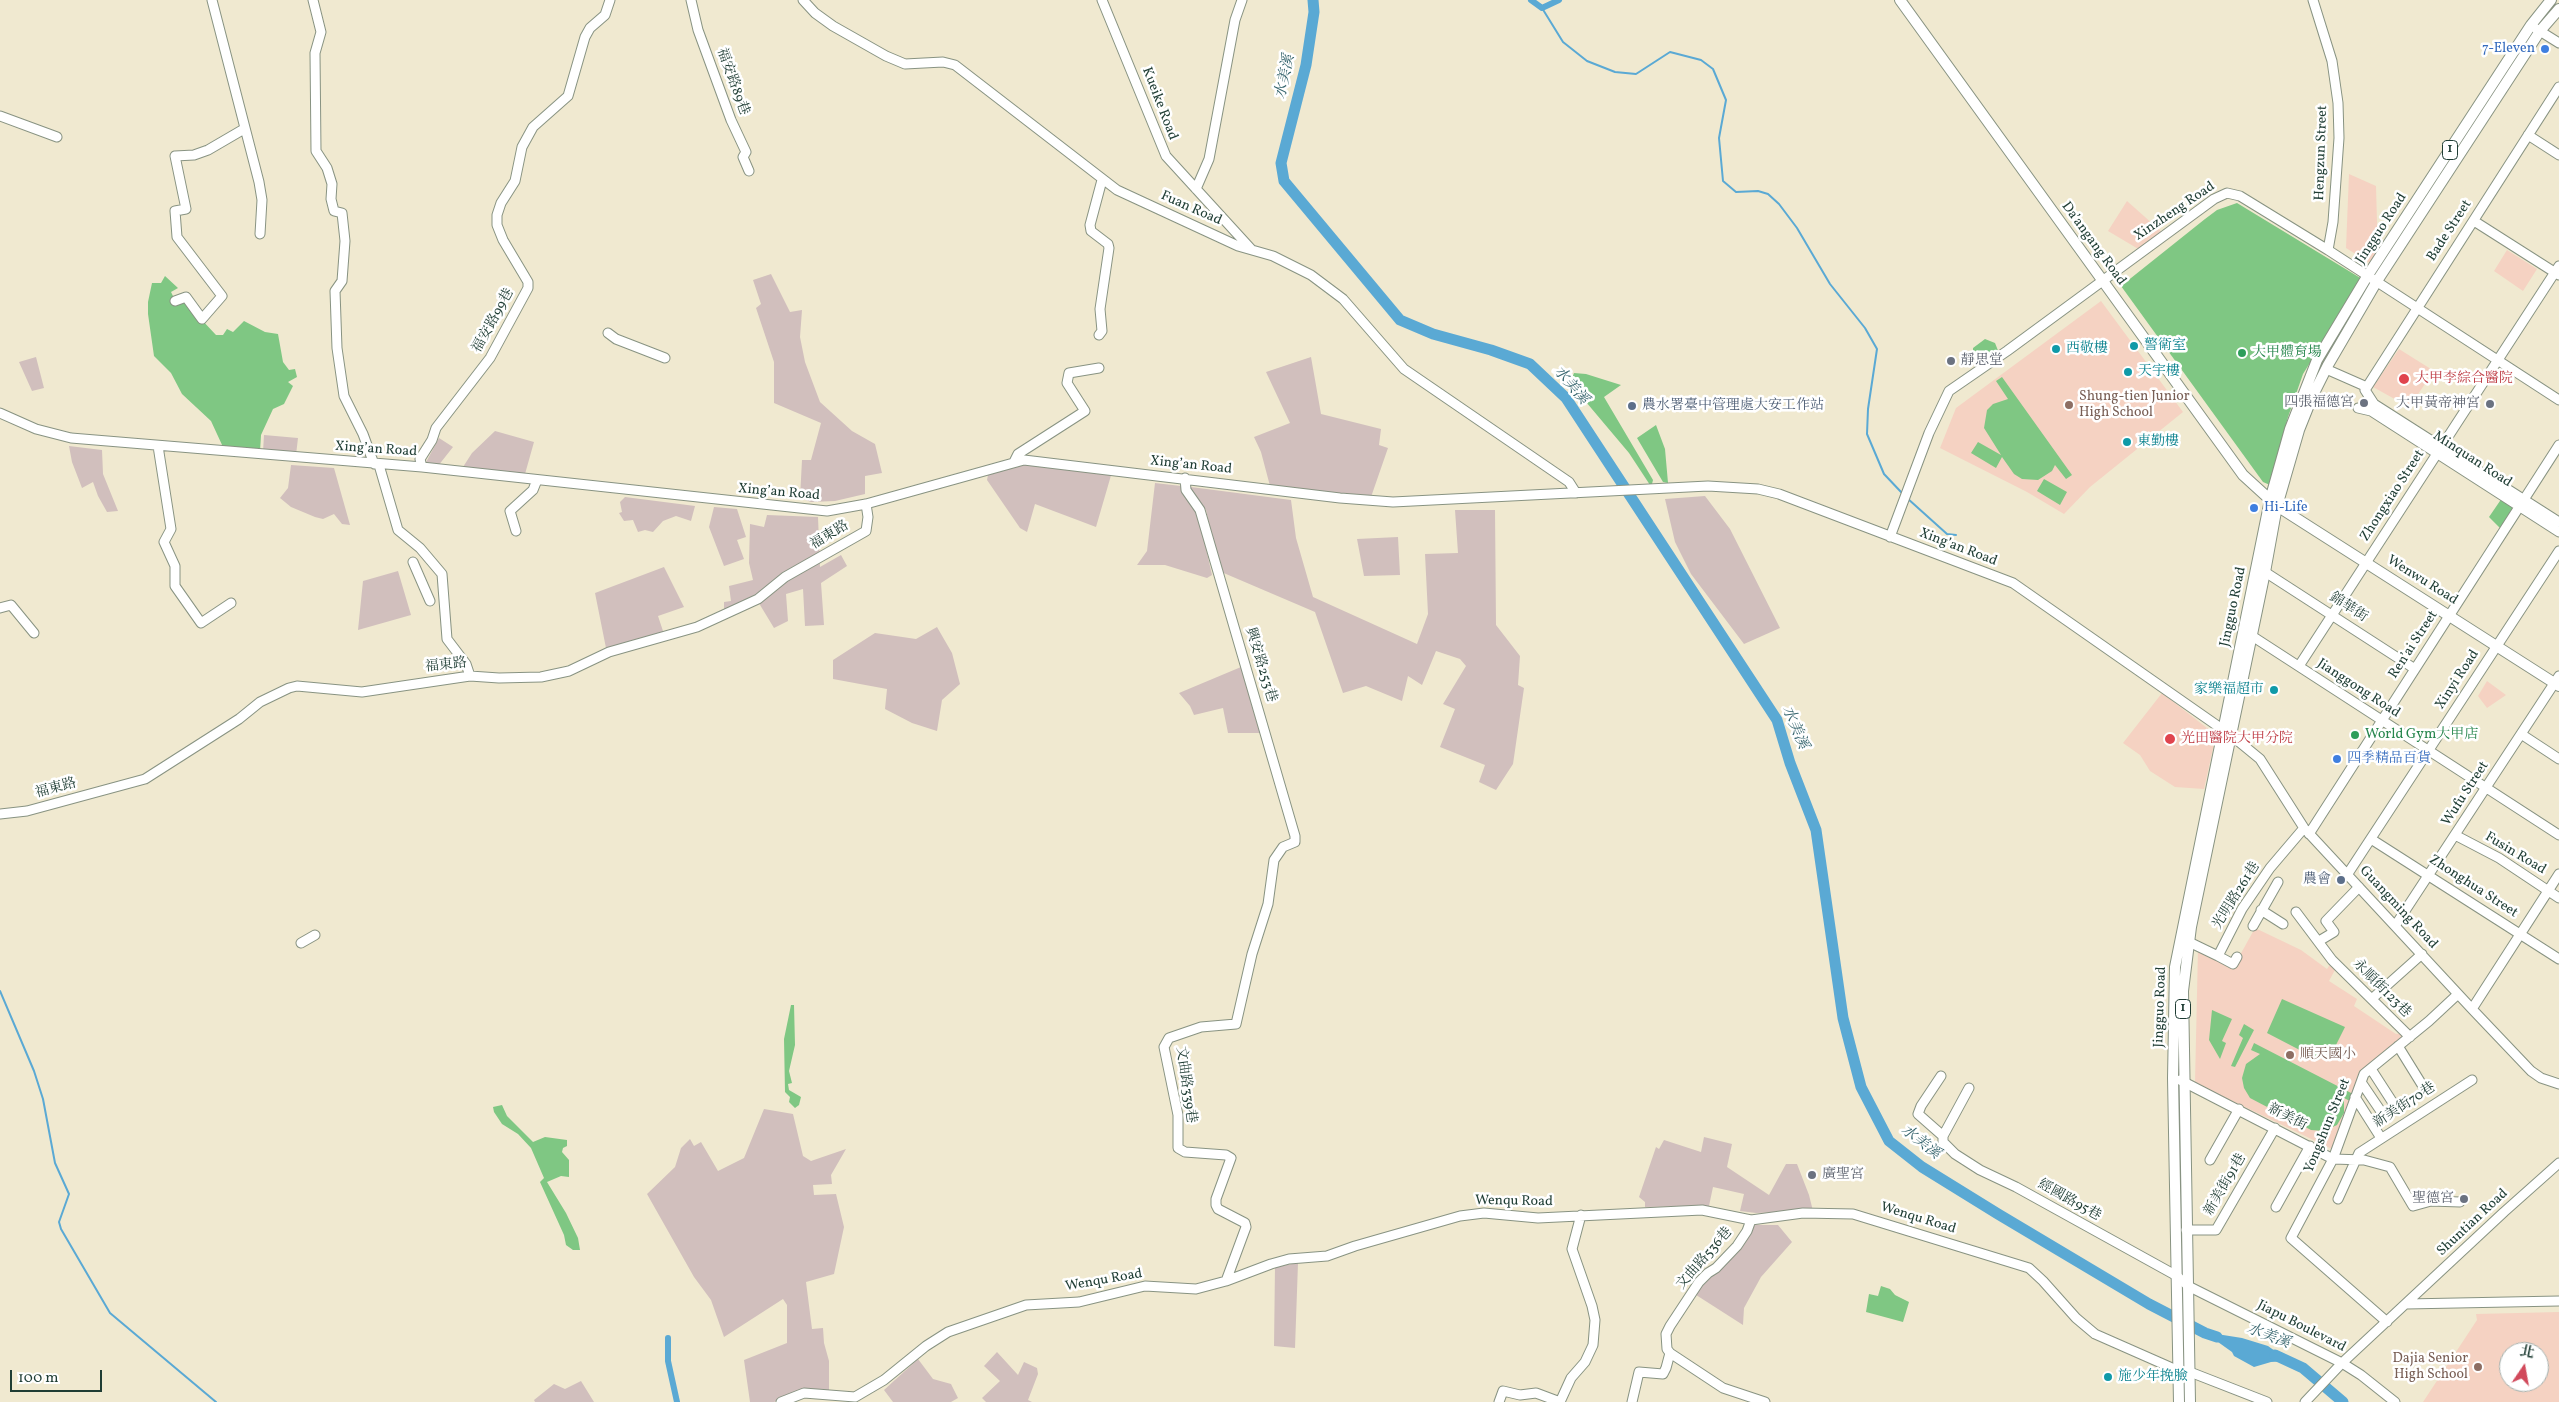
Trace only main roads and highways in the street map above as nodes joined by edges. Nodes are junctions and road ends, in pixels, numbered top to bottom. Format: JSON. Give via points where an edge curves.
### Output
{"nodes":[{"id":1,"x":1900,"y":0,"type":"edge"},
{"id":2,"x":2551,"y":0,"type":"edge"},
{"id":3,"x":2559,"y":9,"type":"edge"},
{"id":4,"x":2373,"y":278,"type":"junction"},
{"id":5,"x":2273,"y":503,"type":"junction"},
{"id":6,"x":2247,"y":636,"type":"junction"},
{"id":7,"x":2558,"y":682,"type":"edge"},
{"id":8,"x":2228,"y":734,"type":"junction"},
{"id":9,"x":2178,"y":1079,"type":"junction"},
{"id":10,"x":2184,"y":1371,"type":"junction"},
{"id":11,"x":2179,"y":1402,"type":"edge"},
{"id":12,"x":2190,"y":1402,"type":"edge"}],
"edges":[{"from":1,"to":5,"type":"main road","name":"Da’angang Road","via":[[2243,476]]},
{"from":2,"to":4,"type":"main road","name":"Jingguo Road","number":"1","via":[[2530,25]]},
{"from":3,"to":4,"type":"main road","name":"Jingguo Road","number":"1","via":[[2540,31]]},
{"from":4,"to":5,"type":"main road","name":"Jingguo Road","number":"1","via":[[2326,369],[2299,430]]},
{"from":4,"to":5,"type":"main road","name":"Jingguo Road","number":"1","via":[[2317,360],[2309,377],[2290,429]]},
{"from":5,"to":6,"type":"main road","name":"Jingguo Road","number":"1"},
{"from":5,"to":6,"type":"main road","name":"Jingguo Road","number":"1","via":[[2265,572]]},
{"from":5,"to":7,"type":"main road","name":"Wenwu Road"},
{"from":6,"to":8,"type":"main road","name":"Jingguo Road","number":"1"},
{"from":8,"to":9,"type":"main road","name":"Jingguo Road","number":"1","via":[[2189,942]]},
{"from":8,"to":9,"type":"main road","name":"Jingguo Road","number":"1","via":[[2175,966]]},
{"from":9,"to":10,"type":"main road","name":"Jingguo Road","number":"1","via":[[2177,1292],[2178,1338]]},
{"from":9,"to":10,"type":"main road","name":"Jingguo Road","number":"1","via":[[2188,1286],[2189,1344]]},
{"from":10,"to":11,"type":"main road","number":"1"},
{"from":10,"to":12,"type":"main road","number":"1"}]}
